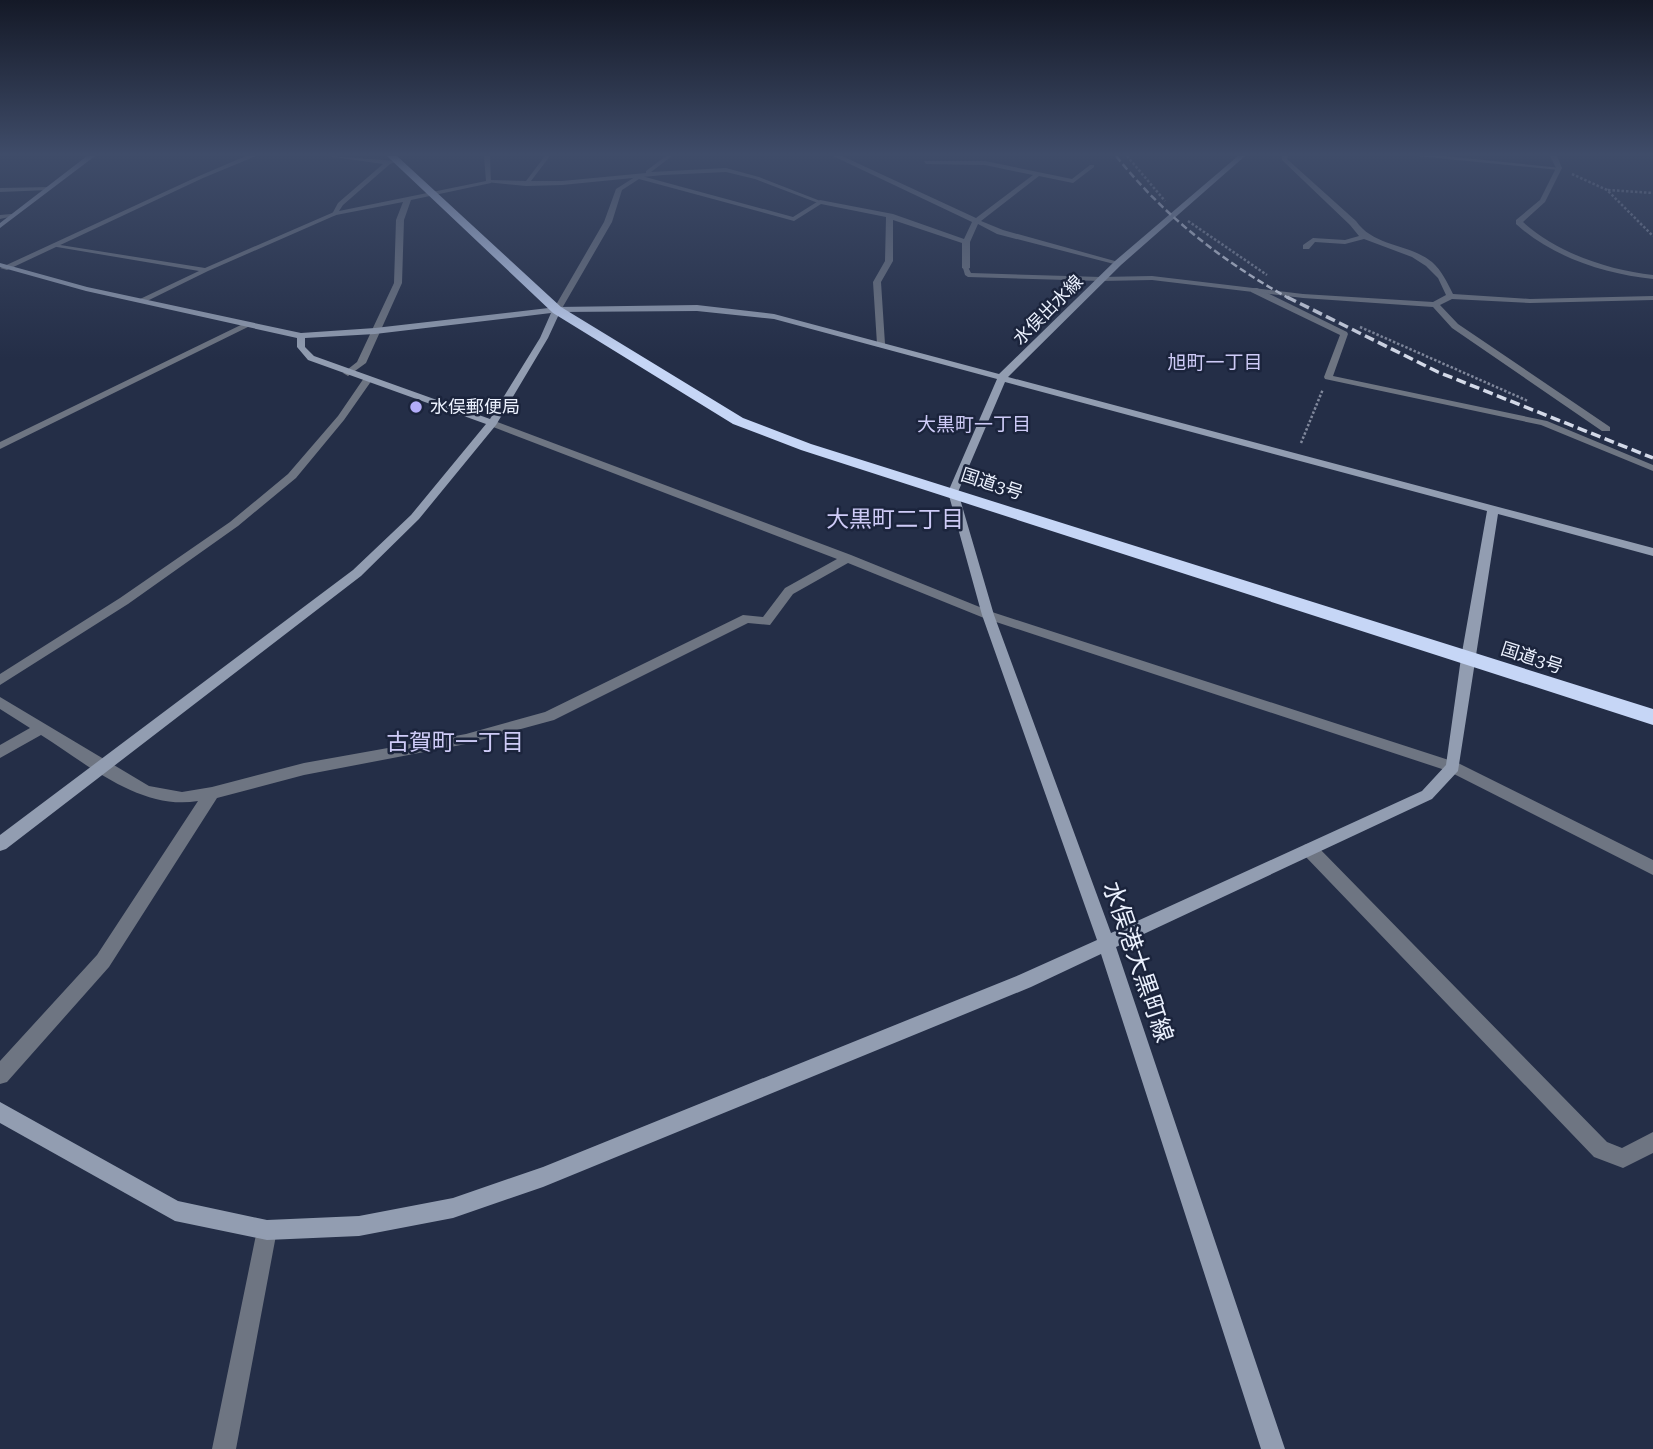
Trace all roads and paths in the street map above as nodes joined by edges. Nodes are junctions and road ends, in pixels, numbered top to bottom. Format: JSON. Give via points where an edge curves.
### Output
{"nodes":[{"id":1,"x":102,"y":224,"type":"edge"},
{"id":2,"x":312,"y":224,"type":"edge"},
{"id":3,"x":400,"y":224,"type":"edge"},
{"id":4,"x":465,"y":224,"type":"edge"},
{"id":5,"x":607,"y":224,"type":"edge"},
{"id":6,"x":890,"y":224,"type":"edge"},
{"id":7,"x":912,"y":224,"type":"edge"},
{"id":8,"x":974,"y":224,"type":"edge"},
{"id":9,"x":980,"y":224,"type":"edge"},
{"id":10,"x":1164,"y":224,"type":"edge"},
{"id":11,"x":1193,"y":224,"type":"edge"},
{"id":12,"x":1351,"y":224,"type":"edge"},
{"id":13,"x":1520,"y":224,"type":"edge"},
{"id":14,"x":1641,"y":224,"type":"edge"},
{"id":15,"x":1653,"y":236,"type":"edge"},
{"id":16,"x":1363,"y":237,"type":"junction"},
{"id":17,"x":966,"y":242,"type":"junction"},
{"id":18,"x":54,"y":246,"type":"junction"},
{"id":19,"x":1306,"y":247,"type":"dead end"},
{"id":20,"x":1118,"y":263,"type":"junction"},
{"id":21,"x":2,"y":267,"type":"edge"},
{"id":22,"x":966,"y":268,"type":"joint"},
{"id":23,"x":206,"y":270,"type":"junction"},
{"id":24,"x":1653,"y":277,"type":"edge"},
{"id":25,"x":1101,"y":279,"type":"junction"},
{"id":26,"x":1254,"y":290,"type":"junction"},
{"id":27,"x":1303,"y":296,"type":"junction"},
{"id":28,"x":1450,"y":296,"type":"junction"},
{"id":29,"x":1653,"y":298,"type":"edge"},
{"id":30,"x":143,"y":301,"type":"junction"},
{"id":31,"x":1435,"y":305,"type":"junction"},
{"id":32,"x":557,"y":310,"type":"junction"},
{"id":33,"x":250,"y":324,"type":"junction"},
{"id":34,"x":1358,"y":326,"type":"dead end"},
{"id":35,"x":375,"y":331,"type":"junction"},
{"id":36,"x":301,"y":336,"type":"junction"},
{"id":37,"x":881,"y":345,"type":"junction"},
{"id":38,"x":348,"y":373,"type":"junction"},
{"id":39,"x":1003,"y":376,"type":"junction"},
{"id":40,"x":1328,"y":377,"type":"junction"},
{"id":41,"x":367,"y":380,"type":"junction"},
{"id":42,"x":1531,"y":402,"type":"dead end"},
{"id":43,"x":492,"y":424,"type":"junction"},
{"id":44,"x":1606,"y":429,"type":"dead end"},
{"id":45,"x":0,"y":446,"type":"edge"},
{"id":46,"x":1296,"y":456,"type":"junction"},
{"id":47,"x":1653,"y":468,"type":"edge"},
{"id":48,"x":953,"y":492,"type":"junction"},
{"id":49,"x":1493,"y":510,"type":"junction"},
{"id":50,"x":1653,"y":552,"type":"edge"},
{"id":51,"x":847,"y":558,"type":"junction"},
{"id":52,"x":988,"y":615,"type":"junction"},
{"id":53,"x":1468,"y":658,"type":"junction"},
{"id":54,"x":0,"y":680,"type":"edge"},
{"id":55,"x":0,"y":702,"type":"edge"},
{"id":56,"x":1653,"y":717,"type":"edge"},
{"id":57,"x":41,"y":728,"type":"junction"},
{"id":58,"x":0,"y":752,"type":"edge"},
{"id":59,"x":101,"y":766,"type":"junction"},
{"id":60,"x":1453,"y":767,"type":"junction"},
{"id":61,"x":212,"y":793,"type":"junction"},
{"id":62,"x":0,"y":844,"type":"edge"},
{"id":63,"x":1310,"y":850,"type":"junction"},
{"id":64,"x":1653,"y":868,"type":"edge"},
{"id":65,"x":1107,"y":945,"type":"junction"},
{"id":66,"x":0,"y":1075,"type":"edge"},
{"id":67,"x":0,"y":1112,"type":"edge"},
{"id":68,"x":1653,"y":1143,"type":"edge"},
{"id":69,"x":267,"y":1230,"type":"junction"},
{"id":70,"x":224,"y":1449,"type":"edge"},
{"id":71,"x":1273,"y":1449,"type":"edge"}],
"edges":[{"from":1,"to":18,"type":"street"},
{"from":2,"to":23,"type":"lane"},
{"from":3,"to":35,"type":"street","via":[[398,283]]},
{"from":4,"to":32,"type":"highway","name":"国道3号"},
{"from":5,"to":32,"type":"street"},
{"from":6,"to":37,"type":"street","via":[[890,261],[877,282]]},
{"from":7,"to":17,"type":"street"},
{"from":8,"to":17,"type":"street"},
{"from":9,"to":20,"type":"street"},
{"from":10,"to":20,"type":"street","name":"水俣出水線"},
{"from":11,"to":27,"type":"path"},
{"from":12,"to":16,"type":"street"},
{"from":13,"to":24,"type":"street","via":[[1528,233],[1598,263]]},
{"from":14,"to":15,"type":"path"},
{"from":16,"to":19,"type":"street","via":[[1345,242],[1313,240]]},
{"from":16,"to":28,"type":"street","via":[[1423,259],[1444,276]]},
{"from":17,"to":22,"type":"street"},
{"from":18,"to":21,"type":"street"},
{"from":18,"to":23,"type":"lane"},
{"from":20,"to":25,"type":"street","name":"水俣出水線"},
{"from":21,"to":30,"type":"street"},
{"from":22,"to":25,"type":"lane","via":[[968,275]]},
{"from":23,"to":30,"type":"lane"},
{"from":25,"to":26,"type":"street","via":[[1152,278]]},
{"from":25,"to":39,"type":"street","name":"水俣出水線"},
{"from":26,"to":27,"type":"street"},
{"from":26,"to":40,"type":"lane","via":[[1344,334]]},
{"from":27,"to":31,"type":"street"},
{"from":28,"to":29,"type":"street","via":[[1530,301]]},
{"from":28,"to":31,"type":"street"},
{"from":30,"to":33,"type":"street"},
{"from":31,"to":44,"type":"street","via":[[1455,326]]},
{"from":32,"to":35,"type":"street"},
{"from":32,"to":37,"type":"street","via":[[736,312],[774,317]]},
{"from":32,"to":43,"type":"street"},
{"from":32,"to":48,"type":"highway","name":"国道3号","via":[[738,421]]},
{"from":33,"to":36,"type":"street"},
{"from":33,"to":45,"type":"street"},
{"from":34,"to":42,"type":"path"},
{"from":35,"to":36,"type":"street"},
{"from":35,"to":38,"type":"street","via":[[361,363]]},
{"from":36,"to":38,"type":"street","via":[[301,346],[311,358]]},
{"from":37,"to":39,"type":"street"},
{"from":38,"to":41,"type":"street"},
{"from":39,"to":46,"type":"street"},
{"from":39,"to":48,"type":"street","name":"水俣出水線"},
{"from":40,"to":46,"type":"path"},
{"from":40,"to":47,"type":"lane","via":[[1544,423]]},
{"from":41,"to":43,"type":"street"},
{"from":41,"to":54,"type":"street","via":[[292,476],[234,524]]},
{"from":43,"to":51,"type":"street"},
{"from":43,"to":59,"type":"street","via":[[415,517],[357,573]]},
{"from":46,"to":49,"type":"street"},
{"from":48,"to":52,"type":"street","name":"水俣港大黒町線"},
{"from":48,"to":53,"type":"highway","name":"国道3号"},
{"from":49,"to":50,"type":"street"},
{"from":49,"to":53,"type":"street"},
{"from":51,"to":52,"type":"street"},
{"from":51,"to":61,"type":"street","via":[[789,591],[766,622],[747,618],[549,716],[466,739],[304,769]]},
{"from":52,"to":60,"type":"street"},
{"from":52,"to":65,"type":"street","name":"水俣港大黒町線"},
{"from":53,"to":56,"type":"highway","name":"国道3号"},
{"from":53,"to":60,"type":"street"},
{"from":55,"to":57,"type":"street"},
{"from":57,"to":58,"type":"street"},
{"from":57,"to":59,"type":"street"},
{"from":59,"to":61,"type":"street","via":[[146,790],[182,798]]},
{"from":59,"to":62,"type":"street"},
{"from":60,"to":63,"type":"street","via":[[1426,795]]},
{"from":60,"to":64,"type":"street"},
{"from":61,"to":66,"type":"street","via":[[103,961]]},
{"from":63,"to":65,"type":"street"},
{"from":63,"to":68,"type":"street","via":[[1601,1150],[1623,1158]]},
{"from":65,"to":69,"type":"street","via":[[543,1177],[453,1208],[359,1226]]},
{"from":65,"to":71,"type":"street","name":"水俣港大黒町線"},
{"from":67,"to":69,"type":"street","via":[[174,1211]]},
{"from":69,"to":70,"type":"street"}]}
